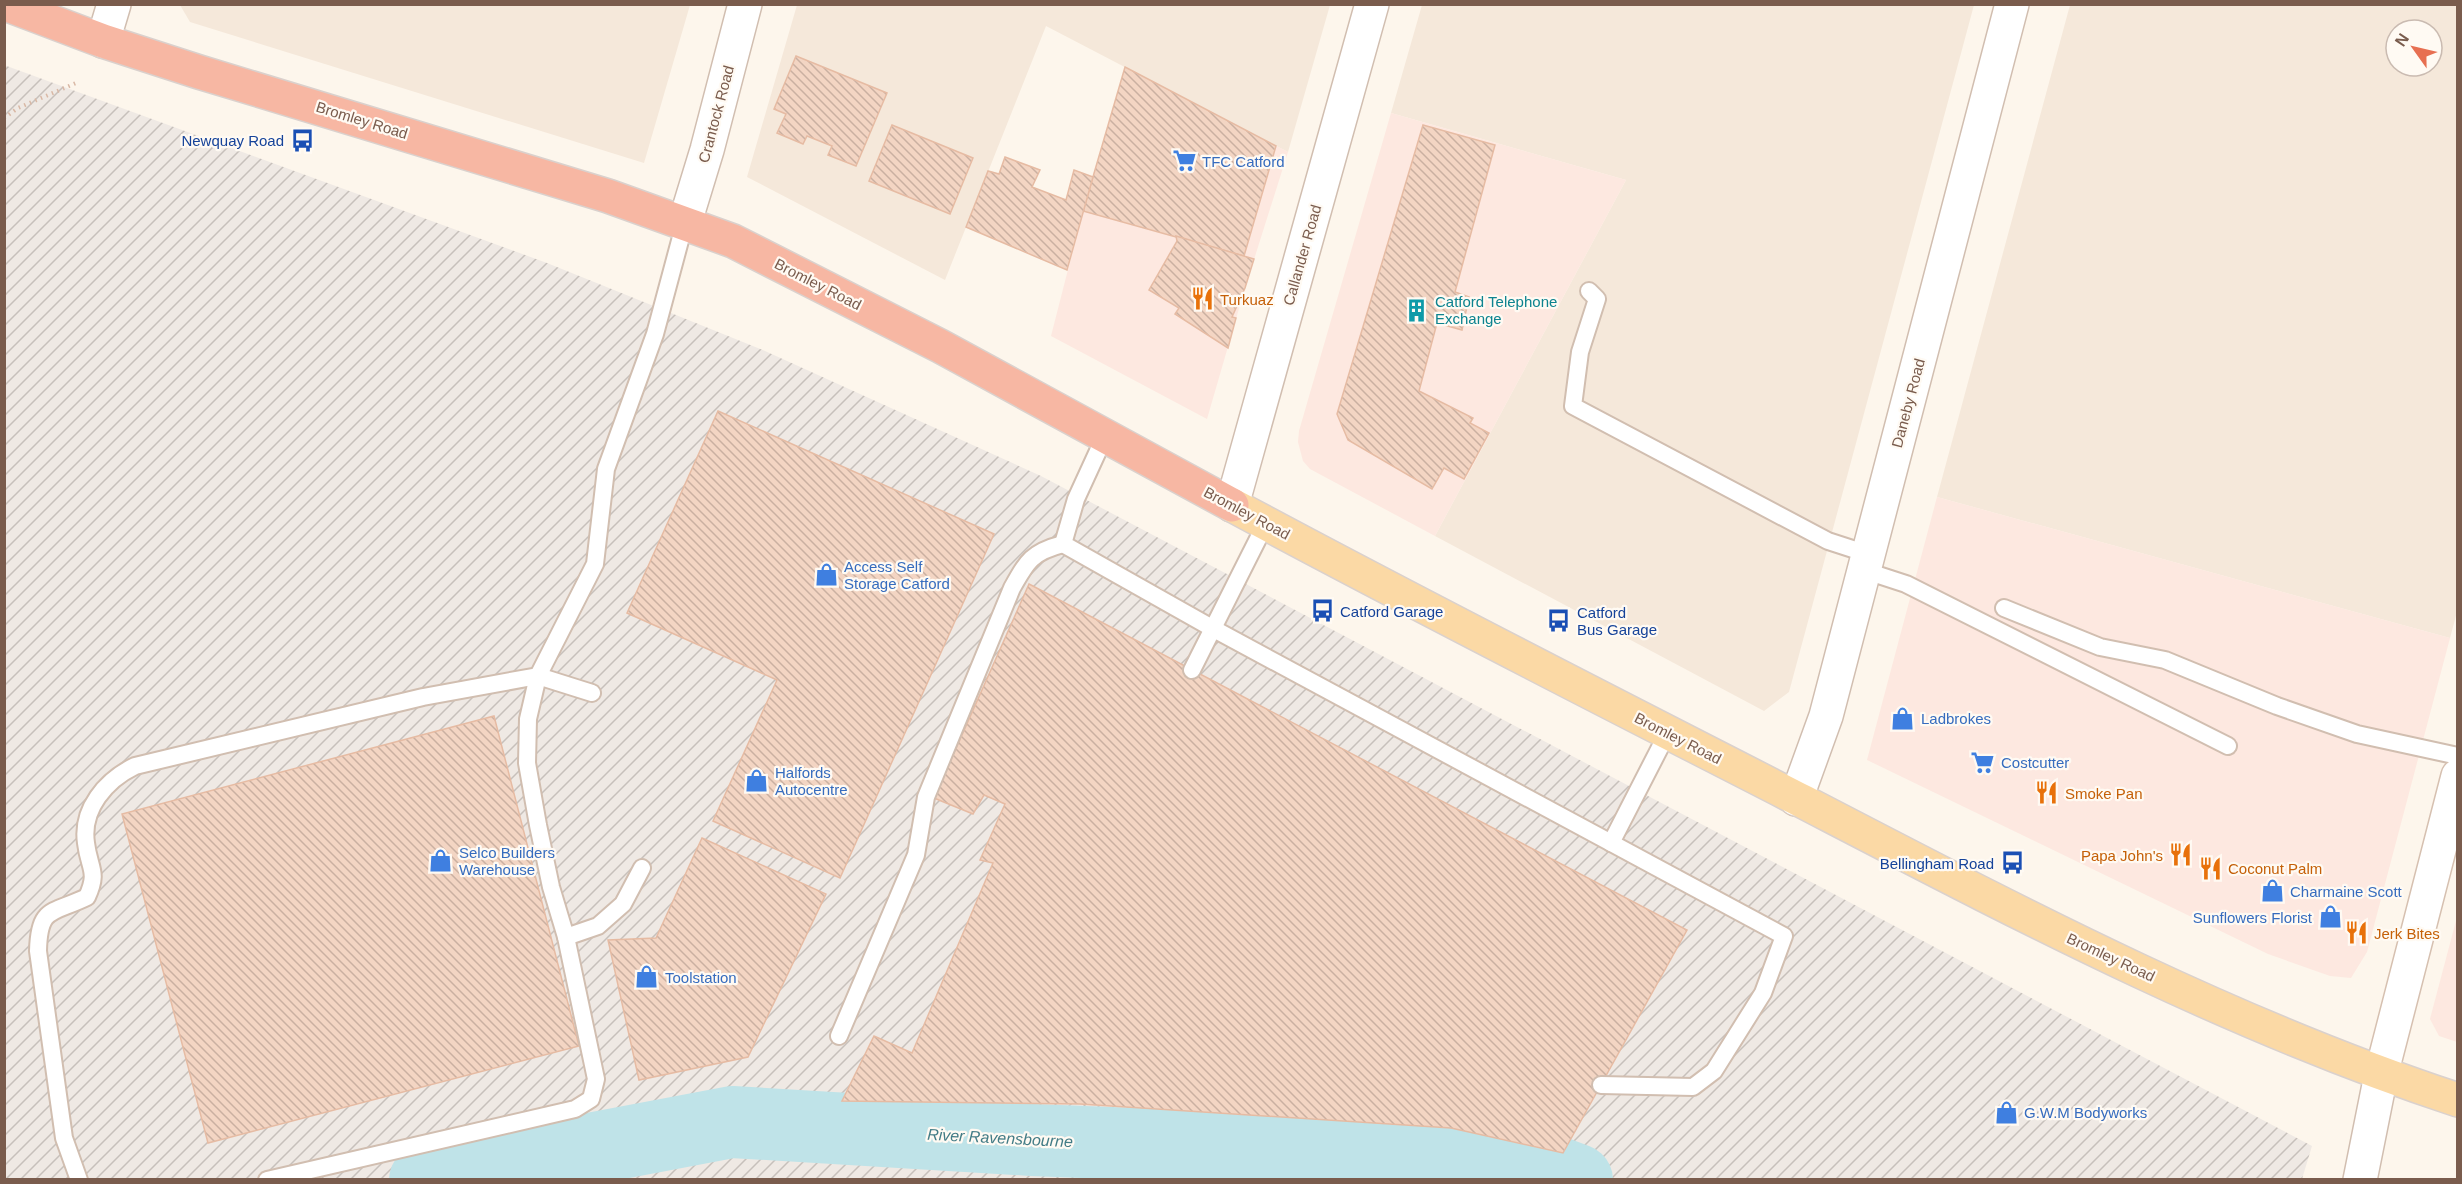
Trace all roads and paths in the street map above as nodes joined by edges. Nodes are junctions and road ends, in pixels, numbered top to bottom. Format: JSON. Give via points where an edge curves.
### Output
{"nodes":[{"id":1,"x":5,"y":4,"type":"edge"},
{"id":2,"x":114,"y":4,"type":"edge"},
{"id":3,"x":745,"y":4,"type":"edge"},
{"id":4,"x":1372,"y":4,"type":"edge"},
{"id":5,"x":2012,"y":4,"type":"edge"},
{"id":6,"x":103,"y":40,"type":"junction"},
{"id":7,"x":75,"y":83,"type":"dead end"},
{"id":8,"x":4,"y":118,"type":"edge"},
{"id":9,"x":685,"y":222,"type":"junction"},
{"id":10,"x":1589,"y":291,"type":"dead end"},
{"id":11,"x":1104,"y":438,"type":"junction"},
{"id":12,"x":1232,"y":506,"type":"junction"},
{"id":13,"x":1266,"y":524,"type":"junction"},
{"id":14,"x":1063,"y":544,"type":"junction"},
{"id":15,"x":1866,"y":562,"type":"junction"},
{"id":16,"x":2004,"y":608,"type":"dead end"},
{"id":17,"x":1212,"y":628,"type":"junction"},
{"id":18,"x":1192,"y":670,"type":"dead end"},
{"id":19,"x":538,"y":676,"type":"junction"},
{"id":20,"x":592,"y":693,"type":"dead end"},
{"id":21,"x":1668,"y":732,"type":"junction"},
{"id":22,"x":2228,"y":746,"type":"dead end"},
{"id":23,"x":2457,"y":756,"type":"edge"},
{"id":24,"x":2455,"y":795,"type":"edge"},
{"id":25,"x":1796,"y":799,"type":"junction"},
{"id":26,"x":1611,"y":843,"type":"junction"},
{"id":27,"x":642,"y":868,"type":"dead end"},
{"id":28,"x":567,"y":937,"type":"junction"},
{"id":29,"x":839,"y":1036,"type":"dead end"},
{"id":30,"x":2381,"y":1075,"type":"junction"},
{"id":31,"x":1600,"y":1085,"type":"dead end"},
{"id":32,"x":2457,"y":1100,"type":"edge"},
{"id":33,"x":79,"y":1179,"type":"edge"},
{"id":34,"x":267,"y":1179,"type":"edge"},
{"id":35,"x":2360,"y":1179,"type":"edge"}],
"edges":[{"from":1,"to":6,"type":"highway","name":"Bromley Road"},
{"from":2,"to":6,"type":"street"},
{"from":3,"to":9,"type":"street","name":"Crantock Road"},
{"from":4,"to":12,"type":"street","name":"Callander Road"},
{"from":5,"to":15,"type":"street","name":"Daneby Road"},
{"from":6,"to":9,"type":"highway","name":"Bromley Road"},
{"from":7,"to":8,"type":"path"},
{"from":9,"to":11,"type":"highway","name":"Bromley Road","via":[[789,268],[940,346]]},
{"from":9,"to":19,"type":"lane","via":[[655,334],[606,469],[595,564]]},
{"from":10,"to":15,"type":"lane","via":[[1597,299],[1580,352],[1573,406]]},
{"from":11,"to":12,"type":"highway","name":"Bromley Road"},
{"from":11,"to":14,"type":"lane","via":[[1076,499]]},
{"from":12,"to":13,"type":"main road","name":"Bromley Road"},
{"from":13,"to":17,"type":"lane"},
{"from":13,"to":21,"type":"main road","name":"Bromley Road"},
{"from":14,"to":17,"type":"lane"},
{"from":14,"to":29,"type":"lane","via":[[1042,550],[1025,565],[1012,588],[926,797],[916,855]]},
{"from":15,"to":22,"type":"lane"},
{"from":15,"to":25,"type":"street","name":"Daneby Road","via":[[1826,716]]},
{"from":16,"to":23,"type":"lane","via":[[2100,647],[2165,660],[2357,734]]},
{"from":17,"to":18,"type":"lane"},
{"from":17,"to":26,"type":"lane"},
{"from":19,"to":20,"type":"lane"},
{"from":19,"to":28,"type":"lane","via":[[528,719],[527,763],[550,887]]},
{"from":19,"to":33,"type":"lane","via":[[423,697],[135,766],[105,787],[86,824],[94,881],[91,889],[87,897],[53,911],[41,921],[38,930],[64,1138]]},
{"from":21,"to":25,"type":"main road","name":"Bromley Road"},
{"from":21,"to":26,"type":"lane"},
{"from":24,"to":30,"type":"street"},
{"from":25,"to":30,"type":"main road","name":"Bromley Road","via":[[2133,969]]},
{"from":26,"to":31,"type":"lane","via":[[1784,936],[1763,993],[1714,1071],[1693,1088]]},
{"from":27,"to":28,"type":"lane","via":[[623,904],[598,926]]},
{"from":28,"to":34,"type":"lane","via":[[596,1079],[591,1099],[575,1109]]},
{"from":30,"to":32,"type":"main road","name":"Bromley Road"},
{"from":30,"to":35,"type":"street"}]}
